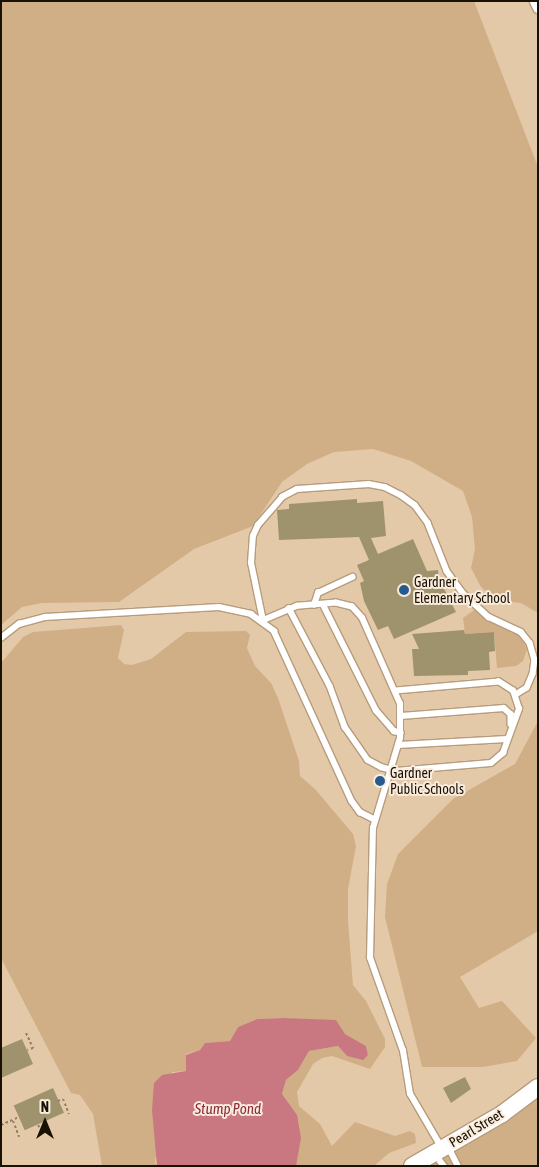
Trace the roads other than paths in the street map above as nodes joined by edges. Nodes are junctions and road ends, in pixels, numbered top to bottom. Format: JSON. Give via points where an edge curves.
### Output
{"nodes":[{"id":1,"x":535,"y":1,"type":"edge"},
{"id":2,"x":538,"y":7,"type":"edge"},
{"id":3,"x":353,"y":576,"type":"dead end"},
{"id":4,"x":324,"y":604,"type":"junction"},
{"id":5,"x":314,"y":605,"type":"junction"},
{"id":6,"x":289,"y":608,"type":"junction"},
{"id":7,"x":264,"y":621,"type":"junction"},
{"id":8,"x":1,"y":638,"type":"edge"},
{"id":9,"x":396,"y":691,"type":"junction"},
{"id":10,"x":516,"y":695,"type":"junction"},
{"id":11,"x":401,"y":716,"type":"junction"},
{"id":12,"x":510,"y":729,"type":"junction"},
{"id":13,"x":400,"y":733,"type":"junction"},
{"id":14,"x":507,"y":739,"type":"junction"},
{"id":15,"x":398,"y":745,"type":"junction"},
{"id":16,"x":389,"y":771,"type":"junction"},
{"id":17,"x":374,"y":819,"type":"junction"},
{"id":18,"x":538,"y":1087,"type":"edge"},
{"id":19,"x":442,"y":1153,"type":"edge"},
{"id":20,"x":412,"y":1166,"type":"edge"},
{"id":21,"x":458,"y":1166,"type":"edge"}],
"edges":[{"from":1,"to":2,"type":"street"},
{"from":3,"to":5,"type":"lane","via":[[318,593]]},
{"from":4,"to":5,"type":"lane"},
{"from":4,"to":9,"type":"lane","via":[[347,605],[360,613]]},
{"from":4,"to":13,"type":"lane","via":[[376,710],[394,731]]},
{"from":5,"to":6,"type":"lane"},
{"from":6,"to":7,"type":"lane"},
{"from":6,"to":16,"type":"lane","via":[[330,686],[344,727],[368,760]]},
{"from":7,"to":8,"type":"lane","via":[[228,607],[45,617],[19,624]]},
{"from":7,"to":10,"type":"lane","via":[[252,577],[252,541],[258,526],[282,497],[308,487],[361,484],[385,487],[408,500],[421,513],[437,541],[447,571],[464,594],[488,617],[521,632],[527,639],[535,660],[533,674],[527,688]]},
{"from":7,"to":17,"type":"lane","via":[[277,636],[354,807]]},
{"from":9,"to":10,"type":"lane","via":[[495,682],[508,685]]},
{"from":9,"to":11,"type":"lane"},
{"from":10,"to":12,"type":"lane","via":[[519,709]]},
{"from":11,"to":12,"type":"lane","via":[[504,708],[511,714]]},
{"from":11,"to":13,"type":"lane"},
{"from":12,"to":14,"type":"lane"},
{"from":13,"to":15,"type":"lane"},
{"from":14,"to":15,"type":"lane"},
{"from":14,"to":16,"type":"lane","via":[[503,753],[491,763]]},
{"from":15,"to":16,"type":"lane"},
{"from":16,"to":17,"type":"lane"},
{"from":17,"to":19,"type":"lane","via":[[371,964],[403,1051],[410,1094]]},
{"from":18,"to":19,"type":"main road","name":"Pearl Street"},
{"from":19,"to":20,"type":"main road","name":"Pearl Street"},
{"from":19,"to":21,"type":"lane"}]}
